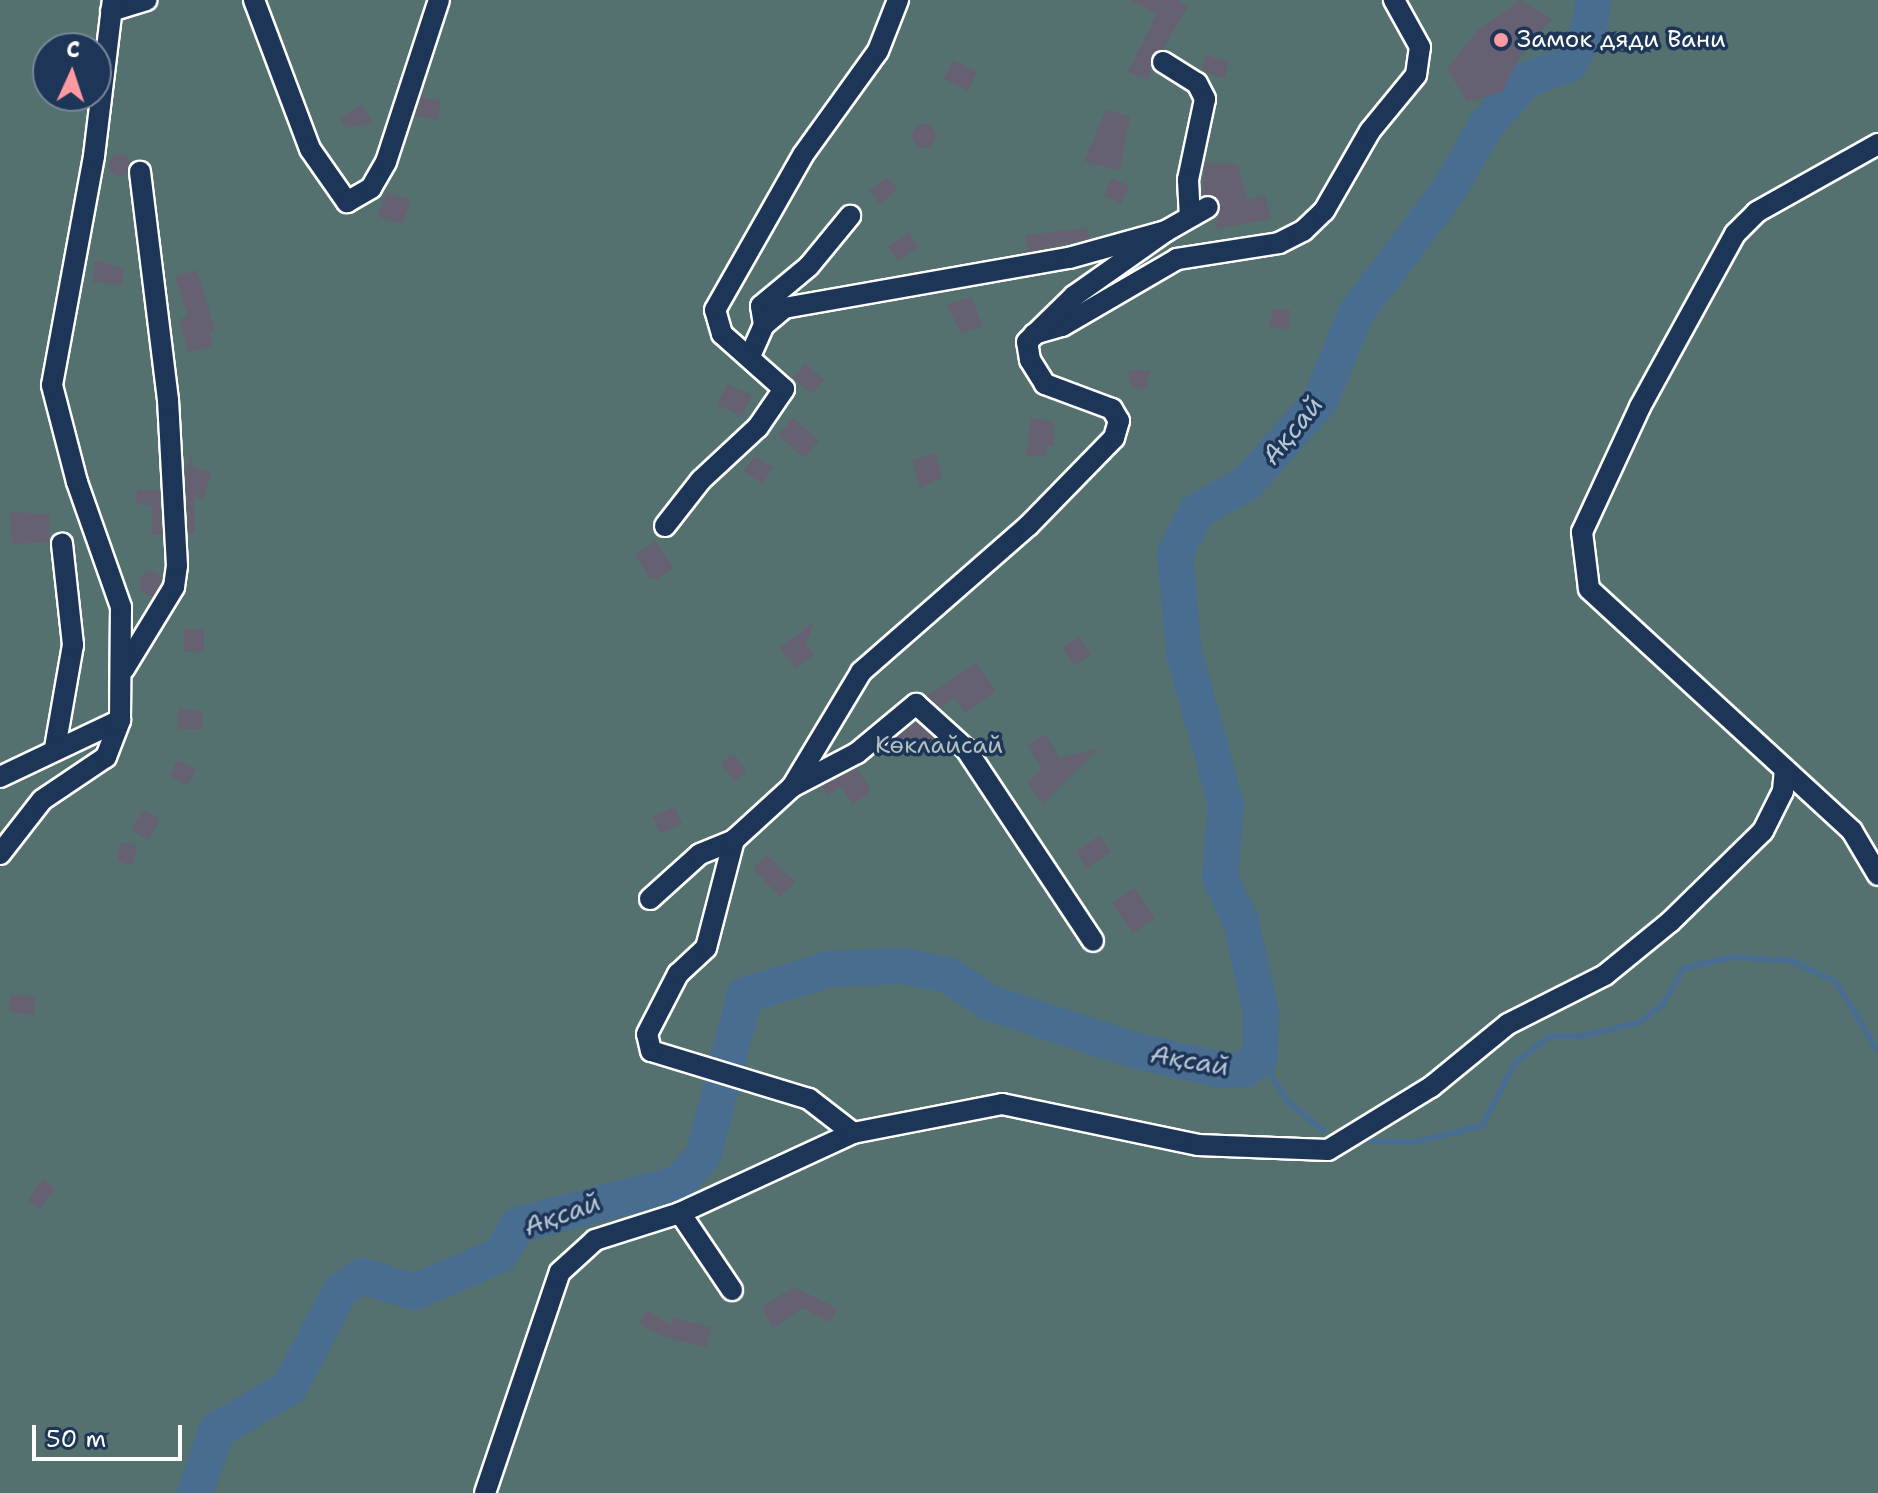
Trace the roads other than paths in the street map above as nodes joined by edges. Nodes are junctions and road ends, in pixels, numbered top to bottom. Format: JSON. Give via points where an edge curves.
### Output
{"nodes":[{"id":1,"x":146,"y":0,"type":"edge"},
{"id":2,"x":254,"y":0,"type":"edge"},
{"id":3,"x":439,"y":0,"type":"edge"},
{"id":4,"x":898,"y":0,"type":"edge"},
{"id":5,"x":1394,"y":0,"type":"edge"},
{"id":6,"x":112,"y":6,"type":"edge"},
{"id":7,"x":1163,"y":62,"type":"dead end"},
{"id":8,"x":1878,"y":144,"type":"edge"},
{"id":9,"x":140,"y":172,"type":"dead end"},
{"id":10,"x":850,"y":216,"type":"dead end"},
{"id":11,"x":1166,"y":231,"type":"junction"},
{"id":12,"x":764,"y":325,"type":"junction"},
{"id":13,"x":1034,"y":334,"type":"junction"},
{"id":14,"x":751,"y":354,"type":"junction"},
{"id":15,"x":665,"y":526,"type":"dead end"},
{"id":16,"x":62,"y":544,"type":"dead end"},
{"id":17,"x":124,"y":669,"type":"junction"},
{"id":18,"x":120,"y":720,"type":"junction"},
{"id":19,"x":55,"y":748,"type":"junction"},
{"id":20,"x":1785,"y":770,"type":"junction"},
{"id":21,"x":0,"y":777,"type":"edge"},
{"id":22,"x":792,"y":787,"type":"junction"},
{"id":23,"x":734,"y":840,"type":"junction"},
{"id":24,"x":0,"y":854,"type":"edge"},
{"id":25,"x":1878,"y":875,"type":"edge"},
{"id":26,"x":650,"y":899,"type":"dead end"},
{"id":27,"x":1093,"y":941,"type":"dead end"},
{"id":28,"x":853,"y":1133,"type":"junction"},
{"id":29,"x":680,"y":1213,"type":"junction"},
{"id":30,"x":732,"y":1290,"type":"dead end"},
{"id":31,"x":485,"y":1493,"type":"edge"}],
"edges":[{"from":1,"to":6,"type":"street"},
{"from":2,"to":3,"type":"street","via":[[310,149],[347,202],[371,188],[386,162]]},
{"from":4,"to":14,"type":"street","via":[[878,51],[803,155],[715,310],[722,334]]},
{"from":5,"to":13,"type":"street","via":[[1420,47],[1416,75],[1370,131],[1314,221],[1279,243],[1177,259],[1062,326]]},
{"from":6,"to":17,"type":"street","via":[[94,156],[52,385],[77,482],[121,607]]},
{"from":7,"to":11,"type":"street","via":[[1197,83],[1205,99],[1188,180],[1199,211]]},
{"from":8,"to":20,"type":"street","via":[[1757,212],[1735,234],[1640,407],[1582,532],[1589,589]]},
{"from":9,"to":17,"type":"street","via":[[168,400],[177,566],[174,587]]},
{"from":10,"to":12,"type":"street","via":[[809,266],[761,306]]},
{"from":11,"to":12,"type":"street","via":[[1029,267],[949,274],[804,302],[784,308]]},
{"from":11,"to":13,"type":"street","via":[[1074,296]]},
{"from":12,"to":14,"type":"street"},
{"from":13,"to":22,"type":"street","via":[[1027,342],[1030,360],[1045,384],[1112,409],[1119,421],[1114,438],[1028,526],[861,672]]},
{"from":14,"to":15,"type":"street","via":[[784,389],[758,427],[701,480]]},
{"from":16,"to":19,"type":"street","via":[[73,645]]},
{"from":17,"to":18,"type":"street"},
{"from":18,"to":19,"type":"street"},
{"from":18,"to":24,"type":"street","via":[[106,757],[42,800]]},
{"from":19,"to":21,"type":"street"},
{"from":20,"to":25,"type":"street","via":[[1852,831]]},
{"from":20,"to":28,"type":"street","via":[[1783,791],[1763,831],[1715,882],[1605,975],[1508,1024],[1431,1087],[1328,1150],[1198,1145],[1002,1104]]},
{"from":22,"to":23,"type":"street"},
{"from":22,"to":27,"type":"street","via":[[857,753],[916,704],[966,749]]},
{"from":23,"to":26,"type":"street","via":[[700,854]]},
{"from":23,"to":28,"type":"street","via":[[706,948],[678,974],[647,1034],[651,1051],[734,1072],[809,1099]]},
{"from":28,"to":29,"type":"street"},
{"from":29,"to":30,"type":"street"},
{"from":29,"to":31,"type":"street","via":[[595,1240],[560,1272]]}]}
